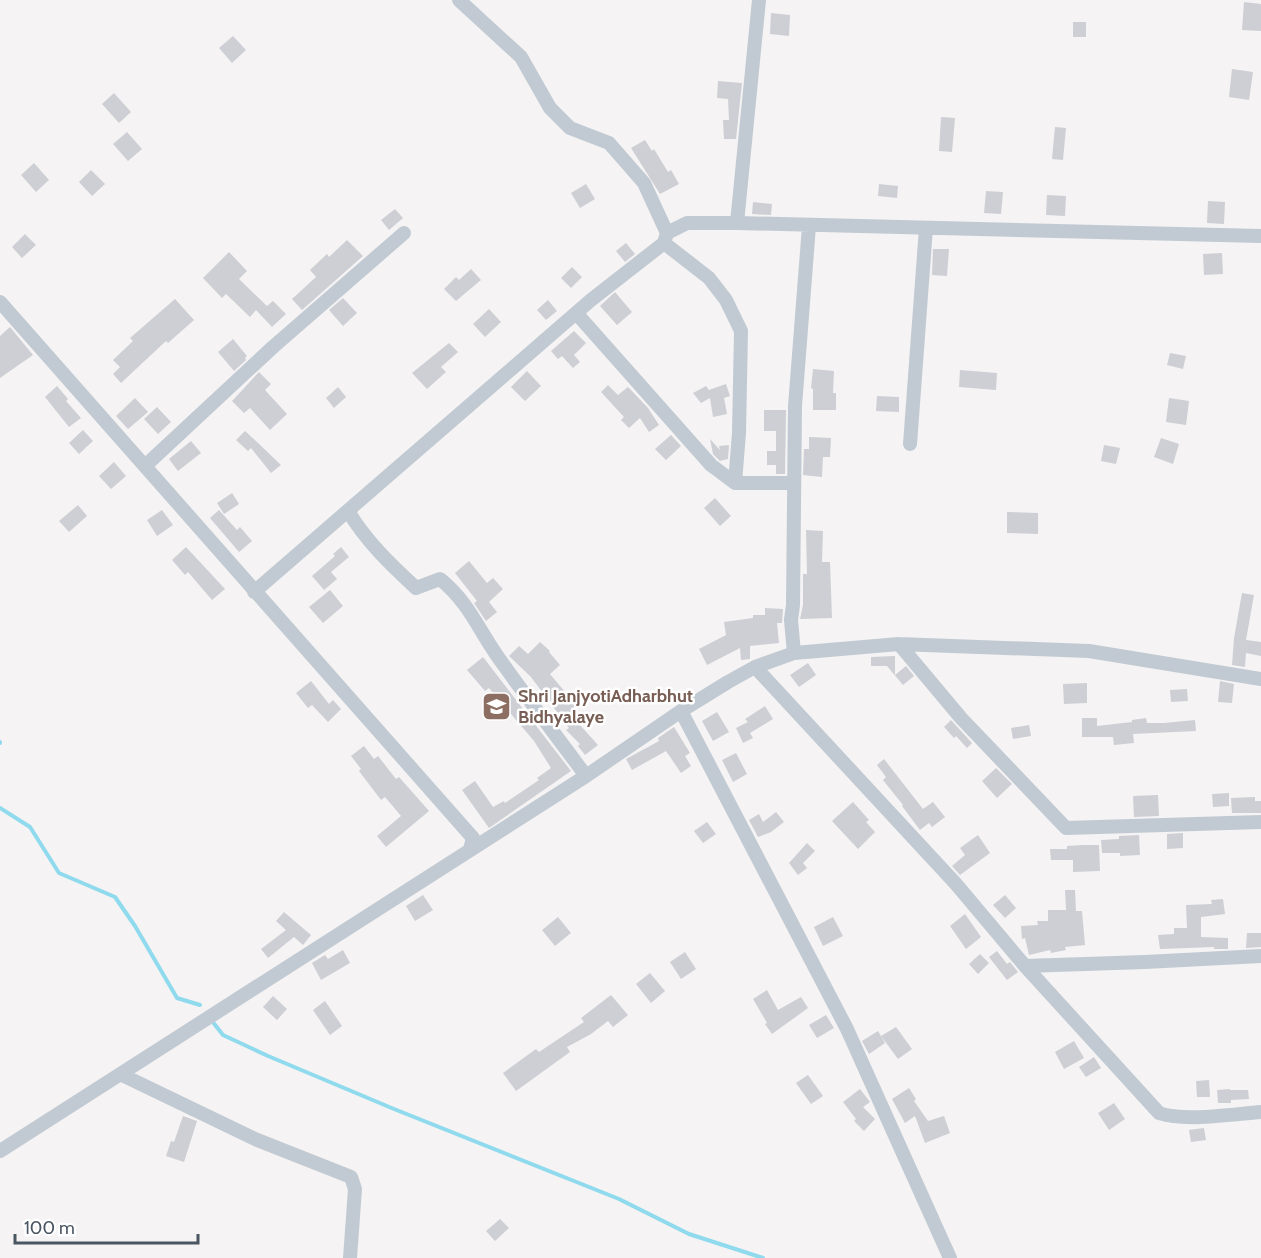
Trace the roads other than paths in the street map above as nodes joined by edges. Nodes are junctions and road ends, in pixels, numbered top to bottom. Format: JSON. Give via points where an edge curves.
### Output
{"nodes":[{"id":1,"x":459,"y":0,"type":"edge"},
{"id":2,"x":759,"y":0,"type":"edge"},
{"id":3,"x":737,"y":223,"type":"junction"},
{"id":4,"x":809,"y":226,"type":"junction"},
{"id":5,"x":926,"y":228,"type":"junction"},
{"id":6,"x":404,"y":233,"type":"dead end"},
{"id":7,"x":1261,"y":236,"type":"edge"},
{"id":8,"x":665,"y":238,"type":"junction"},
{"id":9,"x":0,"y":302,"type":"edge"},
{"id":10,"x":577,"y":314,"type":"junction"},
{"id":11,"x":910,"y":444,"type":"dead end"},
{"id":12,"x":145,"y":466,"type":"junction"},
{"id":13,"x":735,"y":483,"type":"junction"},
{"id":14,"x":794,"y":483,"type":"junction"},
{"id":15,"x":348,"y":511,"type":"junction"},
{"id":16,"x":255,"y":592,"type":"junction"},
{"id":17,"x":899,"y":644,"type":"junction"},
{"id":18,"x":794,"y":653,"type":"junction"},
{"id":19,"x":755,"y":667,"type":"junction"},
{"id":20,"x":1261,"y":679,"type":"edge"},
{"id":21,"x":681,"y":711,"type":"junction"},
{"id":22,"x":586,"y":776,"type":"junction"},
{"id":23,"x":1261,"y":822,"type":"edge"},
{"id":24,"x":470,"y":849,"type":"junction"},
{"id":25,"x":1261,"y":956,"type":"edge"},
{"id":26,"x":1025,"y":966,"type":"junction"},
{"id":27,"x":120,"y":1074,"type":"junction"},
{"id":28,"x":1261,"y":1112,"type":"edge"},
{"id":29,"x":0,"y":1151,"type":"edge"},
{"id":30,"x":350,"y":1258,"type":"edge"},
{"id":31,"x":950,"y":1258,"type":"edge"}],
"edges":[{"from":1,"to":8,"type":"street","via":[[521,57],[550,108],[570,128],[609,143],[644,183]]},
{"from":2,"to":3,"type":"street"},
{"from":3,"to":4,"type":"street"},
{"from":3,"to":8,"type":"street","via":[[687,223]]},
{"from":4,"to":5,"type":"street"},
{"from":4,"to":14,"type":"street","via":[[795,406]]},
{"from":5,"to":7,"type":"street"},
{"from":5,"to":11,"type":"street"},
{"from":6,"to":12,"type":"street"},
{"from":8,"to":10,"type":"street"},
{"from":8,"to":13,"type":"street","via":[[709,278],[726,300],[741,331]]},
{"from":9,"to":12,"type":"street"},
{"from":10,"to":13,"type":"street","via":[[711,465]]},
{"from":10,"to":15,"type":"street"},
{"from":12,"to":16,"type":"street"},
{"from":13,"to":14,"type":"street"},
{"from":14,"to":18,"type":"street"},
{"from":15,"to":16,"type":"street"},
{"from":15,"to":22,"type":"street","via":[[384,560],[416,588],[440,579],[454,590],[501,662]]},
{"from":16,"to":24,"type":"street","via":[[473,838]]},
{"from":17,"to":18,"type":"street"},
{"from":17,"to":20,"type":"street","via":[[1089,651]]},
{"from":17,"to":23,"type":"street","via":[[961,718],[1066,828]]},
{"from":18,"to":19,"type":"street"},
{"from":19,"to":21,"type":"street"},
{"from":19,"to":26,"type":"street","via":[[949,876]]},
{"from":21,"to":22,"type":"street"},
{"from":21,"to":31,"type":"street","via":[[847,1029]]},
{"from":22,"to":24,"type":"street"},
{"from":24,"to":27,"type":"street"},
{"from":25,"to":26,"type":"street"},
{"from":26,"to":28,"type":"street","via":[[1159,1113],[1184,1116]]},
{"from":27,"to":29,"type":"street"},
{"from":27,"to":30,"type":"street","via":[[255,1139],[351,1177],[355,1189]]}]}
